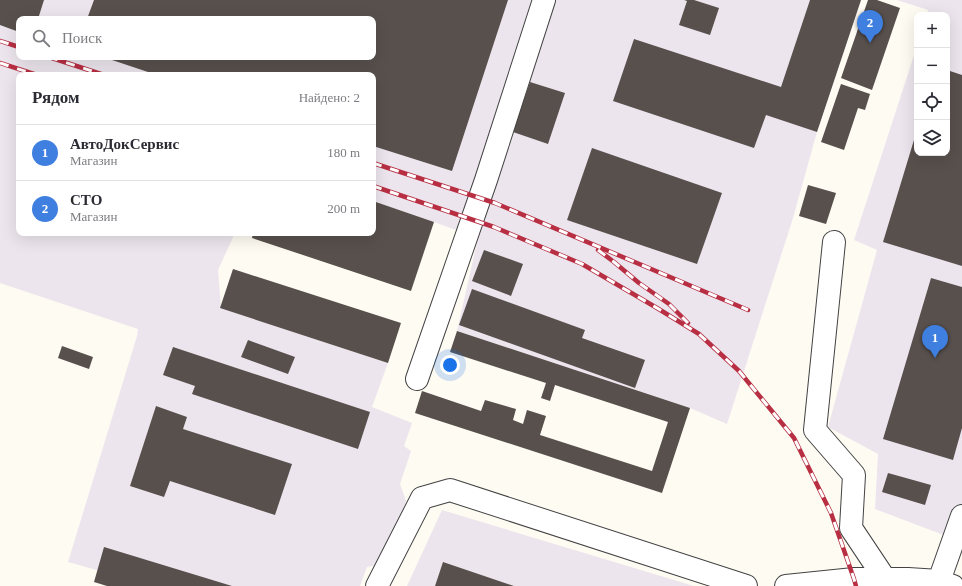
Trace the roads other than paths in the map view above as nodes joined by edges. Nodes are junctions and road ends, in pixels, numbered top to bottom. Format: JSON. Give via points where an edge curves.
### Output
{"nodes":[{"id":1,"x":544,"y":0,"type":"edge"},
{"id":2,"x":834,"y":242,"type":"dead end"},
{"id":3,"x":418,"y":379,"type":"dead end"},
{"id":4,"x":962,"y":516,"type":"edge"},
{"id":5,"x":885,"y":578,"type":"junction"},
{"id":6,"x":946,"y":584,"type":"edge"},
{"id":7,"x":377,"y":586,"type":"edge"},
{"id":8,"x":746,"y":586,"type":"edge"},
{"id":9,"x":786,"y":586,"type":"edge"}],
"edges":[{"from":1,"to":3,"type":"lane"},
{"from":2,"to":5,"type":"lane","via":[[815,430],[854,475],[851,528]]},
{"from":4,"to":6,"type":"lane"},
{"from":5,"to":6,"type":"lane","via":[[908,578]]},
{"from":5,"to":9,"type":"lane"},
{"from":7,"to":8,"type":"lane","via":[[422,498],[450,490]]}]}
